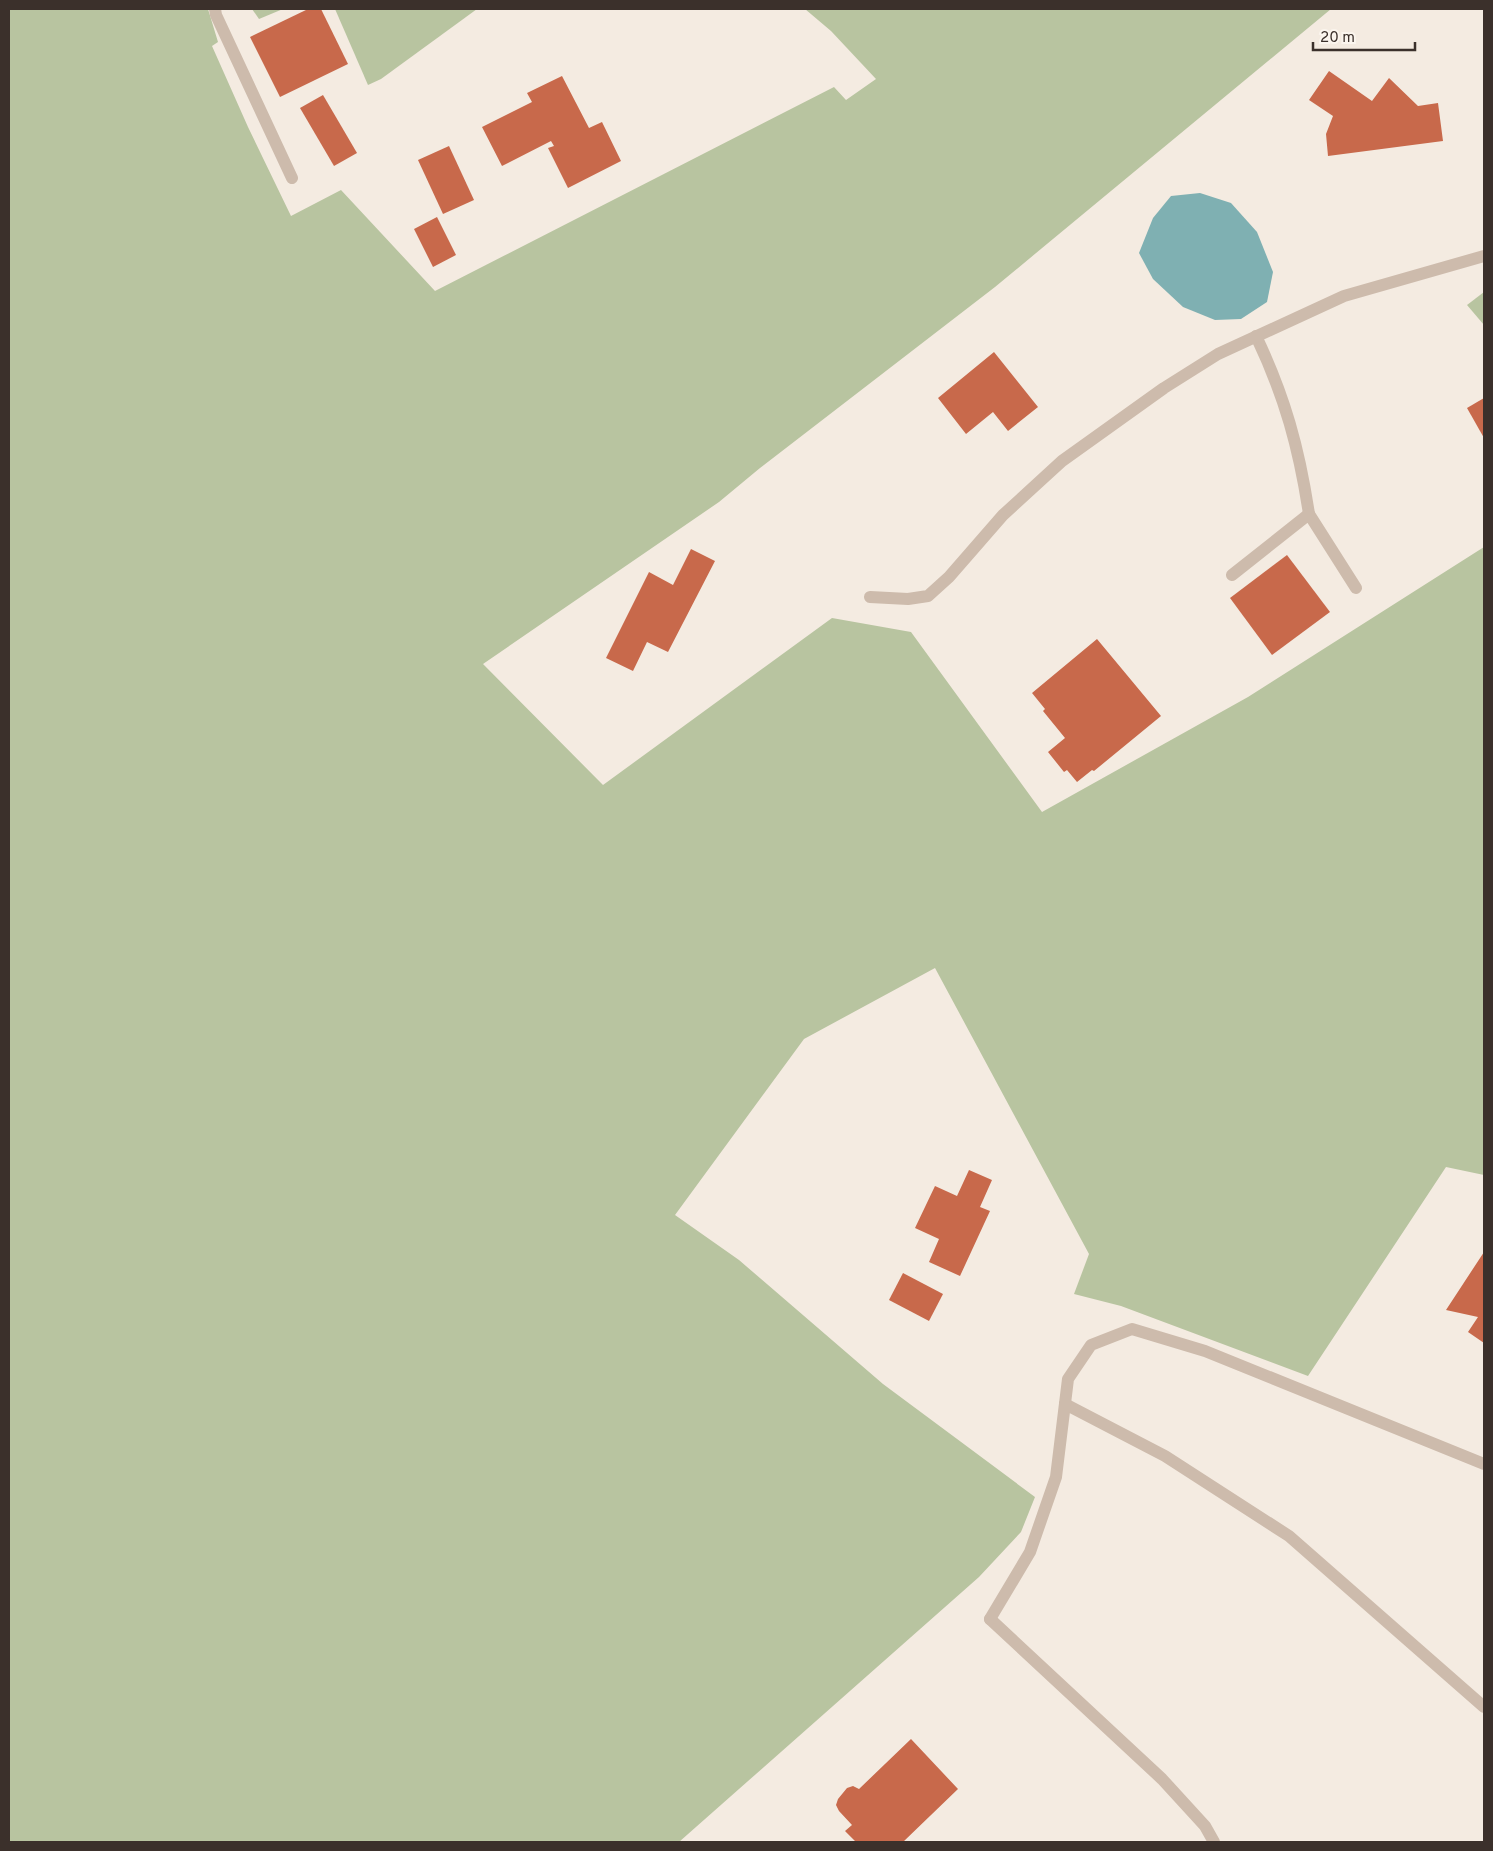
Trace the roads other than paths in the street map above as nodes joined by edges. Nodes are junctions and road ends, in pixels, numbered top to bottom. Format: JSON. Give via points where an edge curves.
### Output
{"nodes":[{"id":1,"x":215,"y":9,"type":"edge"},
{"id":2,"x":292,"y":178,"type":"dead end"},
{"id":3,"x":1484,"y":256,"type":"edge"},
{"id":4,"x":1256,"y":336,"type":"junction"},
{"id":5,"x":1308,"y":514,"type":"junction"},
{"id":6,"x":1232,"y":575,"type":"dead end"},
{"id":7,"x":1356,"y":588,"type":"dead end"},
{"id":8,"x":870,"y":597,"type":"dead end"},
{"id":9,"x":1065,"y":1404,"type":"junction"},
{"id":10,"x":1484,"y":1464,"type":"edge"},
{"id":11,"x":1484,"y":1707,"type":"edge"},
{"id":12,"x":1214,"y":1842,"type":"edge"}],
"edges":[{"from":1,"to":2,"type":"street"},
{"from":3,"to":4,"type":"street","via":[[1344,296]]},
{"from":4,"to":5,"type":"street","via":[[1279,386],[1291,425]]},
{"from":4,"to":8,"type":"street","via":[[1218,354],[1164,388],[1062,461],[1003,515],[949,577],[928,596],[908,599]]},
{"from":5,"to":6,"type":"street"},
{"from":5,"to":7,"type":"street"},
{"from":9,"to":10,"type":"street","via":[[1068,1379],[1091,1345],[1132,1329],[1205,1351]]},
{"from":9,"to":11,"type":"street","via":[[1165,1456],[1289,1536]]},
{"from":9,"to":12,"type":"street","via":[[1056,1477],[1050,1496],[1030,1552],[990,1619],[1162,1779],[1205,1826]]}]}
